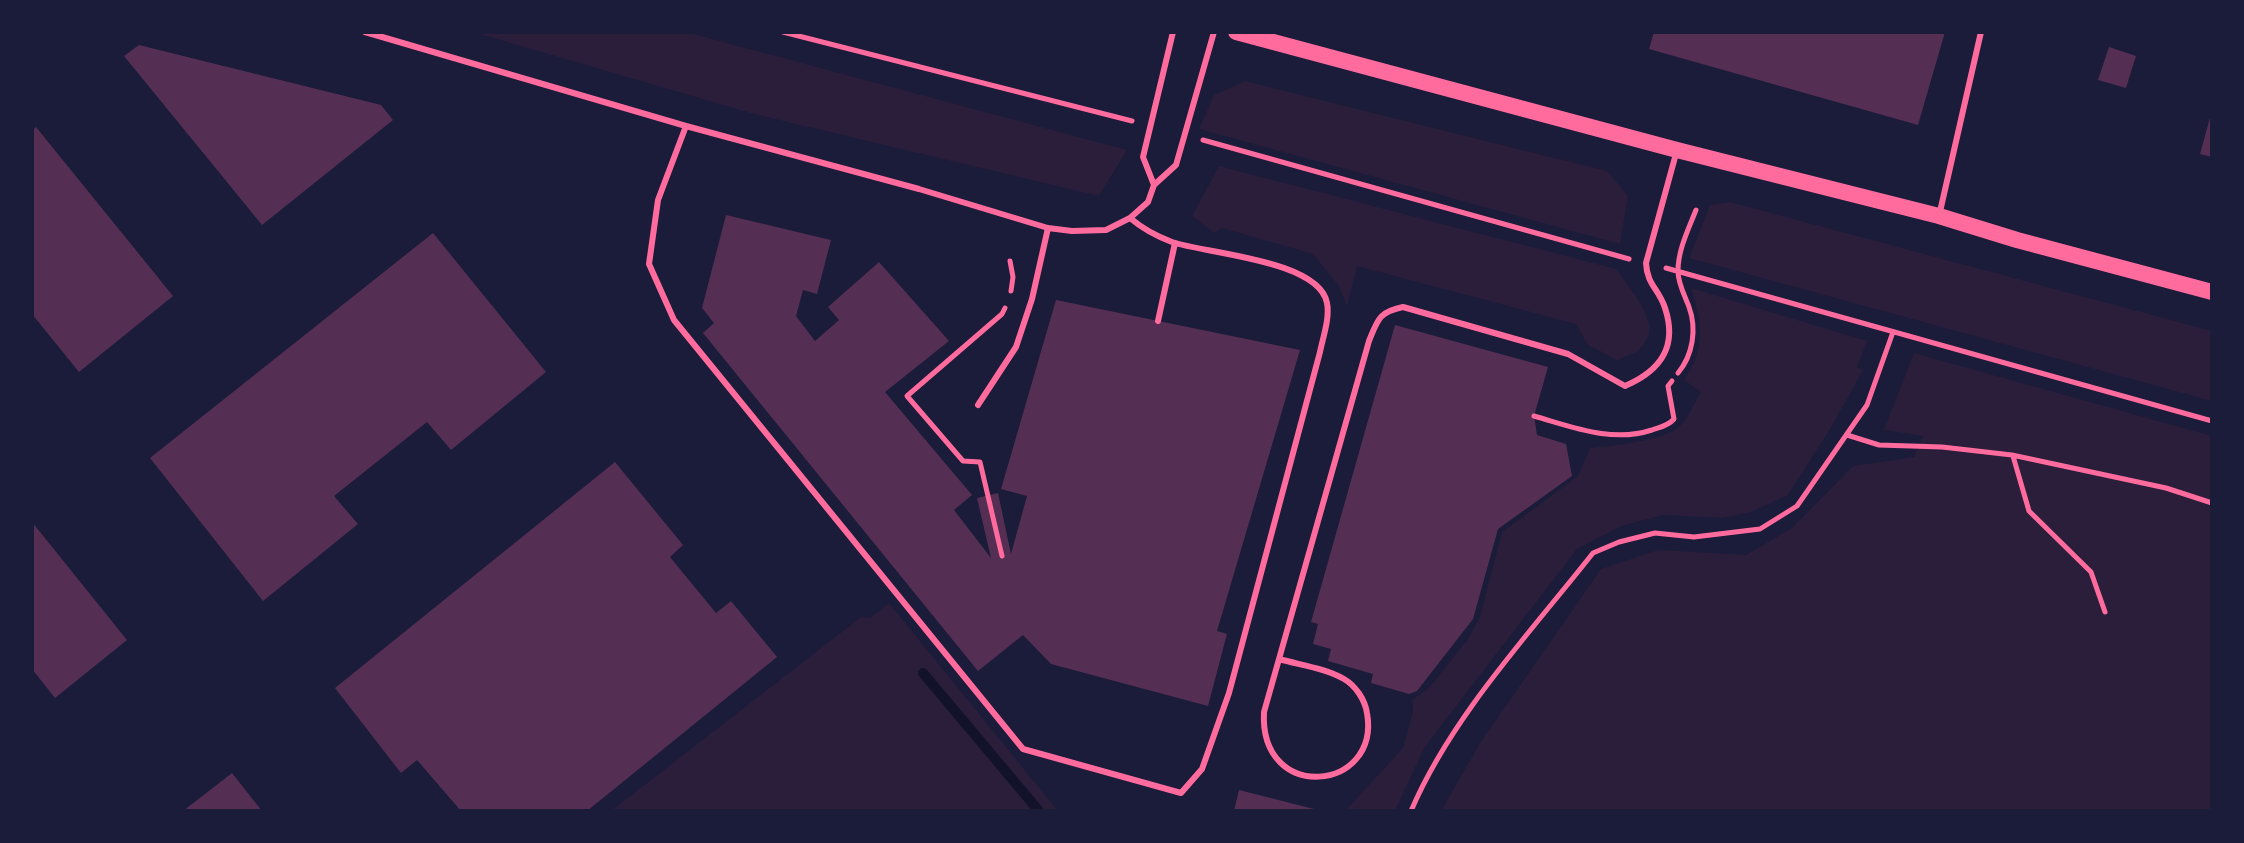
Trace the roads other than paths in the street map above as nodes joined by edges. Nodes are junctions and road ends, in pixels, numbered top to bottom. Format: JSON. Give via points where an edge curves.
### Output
{"nodes":[{"id":1,"x":365,"y":32,"type":"edge"},
{"id":2,"x":1173,"y":32,"type":"edge"},
{"id":3,"x":1214,"y":32,"type":"edge"},
{"id":4,"x":1236,"y":32,"type":"edge"},
{"id":5,"x":1981,"y":32,"type":"edge"},
{"id":6,"x":686,"y":126,"type":"junction"},
{"id":7,"x":1677,"y":150,"type":"junction"},
{"id":8,"x":1154,"y":185,"type":"junction"},
{"id":9,"x":1939,"y":216,"type":"junction"},
{"id":10,"x":1130,"y":218,"type":"junction"},
{"id":11,"x":1048,"y":228,"type":"junction"},
{"id":12,"x":1175,"y":243,"type":"junction"},
{"id":13,"x":2212,"y":292,"type":"edge"},
{"id":14,"x":1158,"y":321,"type":"dead end"},
{"id":15,"x":978,"y":405,"type":"dead end"},
{"id":16,"x":1279,"y":659,"type":"junction"}],
"edges":[{"from":1,"to":6,"type":"lane"},
{"from":2,"to":8,"type":"lane","via":[[1143,157]]},
{"from":3,"to":8,"type":"lane","via":[[1176,165]]},
{"from":4,"to":7,"type":"main road"},
{"from":5,"to":9,"type":"lane"},
{"from":6,"to":11,"type":"lane"},
{"from":6,"to":12,"type":"lane","via":[[658,200],[649,264],[674,320],[1023,749],[1181,793],[1202,769],[1229,693],[1320,352],[1327,302],[1316,283],[1284,267]]},
{"from":7,"to":9,"type":"main road"},
{"from":7,"to":16,"type":"lane","via":[[1646,263],[1647,279],[1665,306],[1669,331],[1664,359],[1646,377],[1625,386],[1568,354],[1403,307],[1377,320]]},
{"from":8,"to":10,"type":"lane","via":[[1148,202]]},
{"from":9,"to":13,"type":"main road"},
{"from":10,"to":11,"type":"lane","via":[[1106,230]]},
{"from":10,"to":12,"type":"lane","via":[[1146,232]]},
{"from":11,"to":15,"type":"lane","via":[[1016,347]]},
{"from":12,"to":14,"type":"lane"},
{"from":16,"to":16,"type":"lane","via":[[1264,712],[1267,745],[1276,760],[1299,774],[1326,777],[1343,770],[1366,742],[1369,724],[1358,691],[1338,677]]}]}
